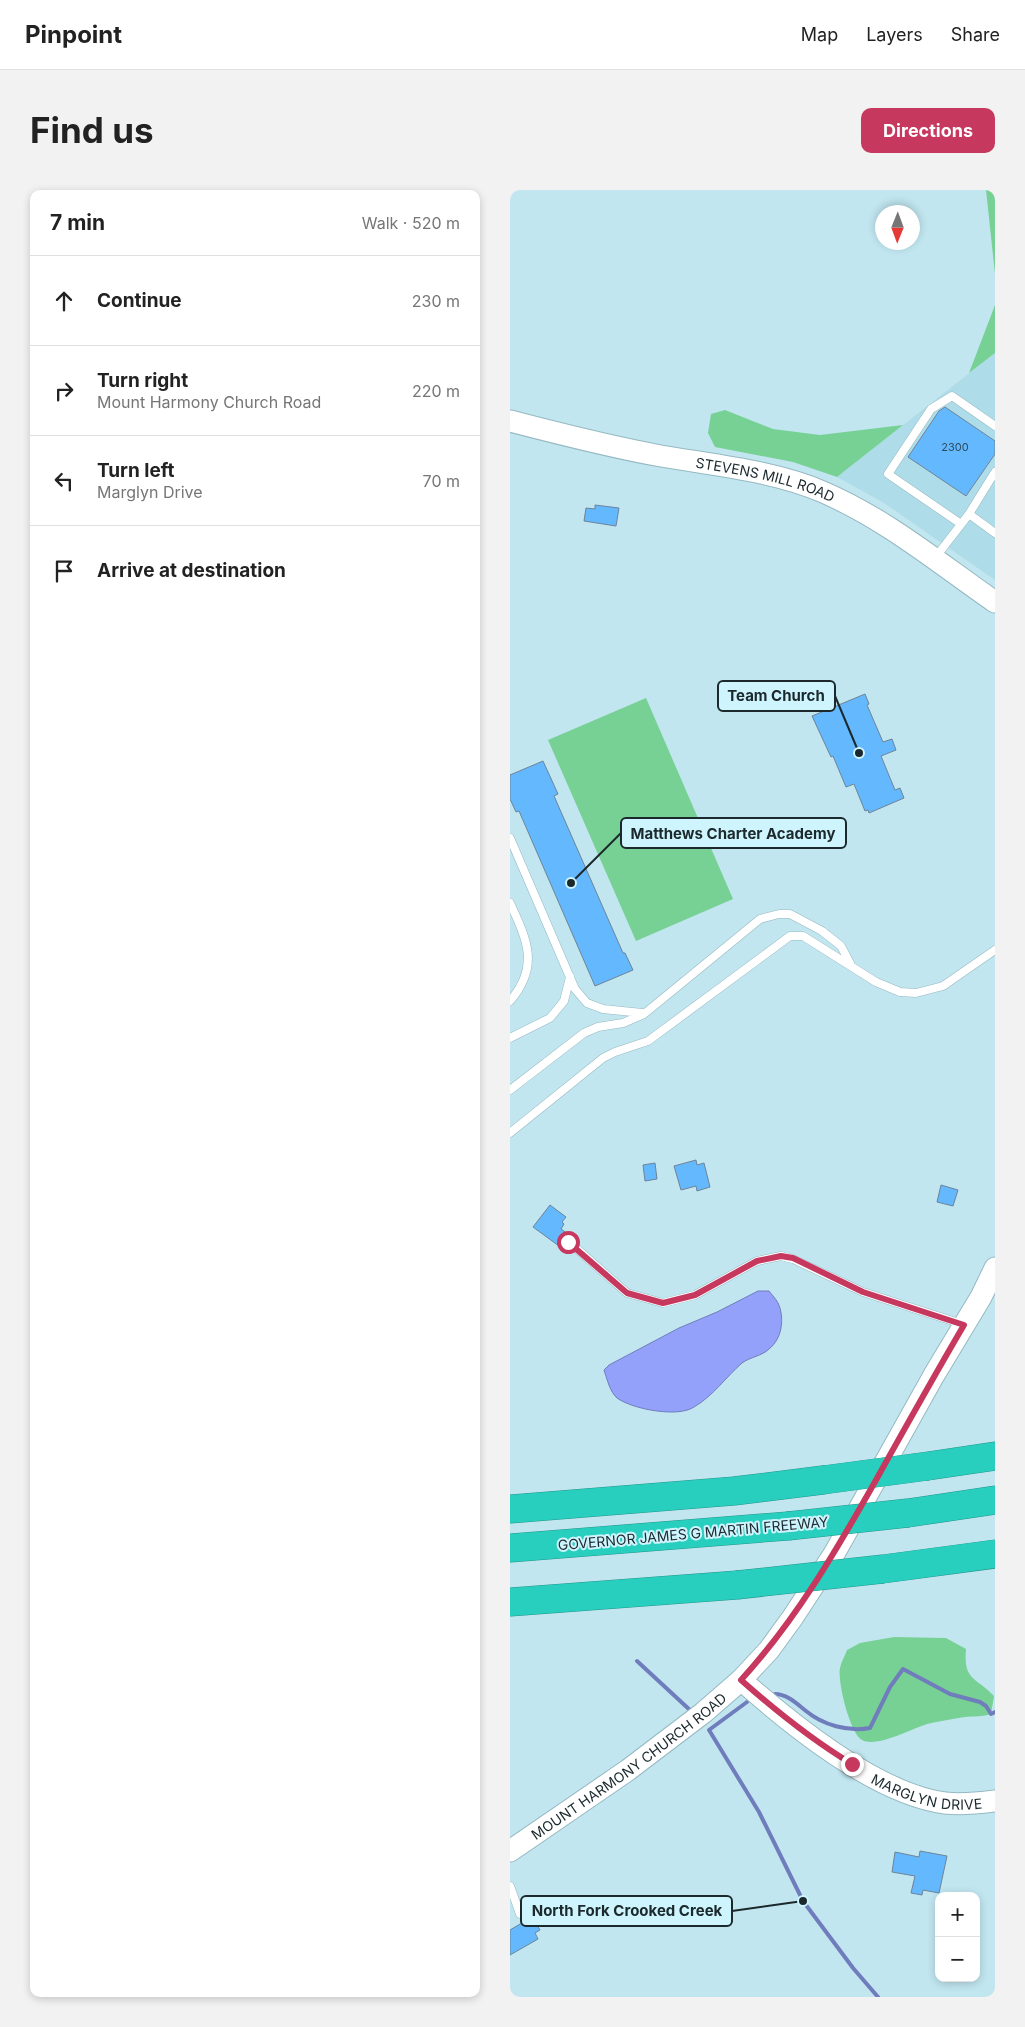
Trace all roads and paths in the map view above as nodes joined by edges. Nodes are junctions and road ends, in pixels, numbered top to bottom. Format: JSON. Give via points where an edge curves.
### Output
{"nodes":[{"id":1,"x":510,"y":421,"type":"edge"},
{"id":2,"x":995,"y":426,"type":"edge"},
{"id":3,"x":995,"y":472,"type":"edge"},
{"id":4,"x":969,"y":514,"type":"junction"},
{"id":5,"x":960,"y":524,"type":"junction"},
{"id":6,"x":995,"y":533,"type":"edge"},
{"id":7,"x":934,"y":559,"type":"junction"},
{"id":8,"x":995,"y":602,"type":"edge"},
{"id":9,"x":510,"y":838,"type":"edge"},
{"id":10,"x":510,"y":903,"type":"edge"},
{"id":11,"x":995,"y":950,"type":"edge"},
{"id":12,"x":852,"y":967,"type":"junction"},
{"id":13,"x":570,"y":977,"type":"junction"},
{"id":14,"x":510,"y":1001,"type":"edge"},
{"id":15,"x":644,"y":1014,"type":"junction"},
{"id":16,"x":510,"y":1038,"type":"edge"},
{"id":17,"x":510,"y":1090,"type":"edge"},
{"id":18,"x":510,"y":1133,"type":"edge"},
{"id":19,"x":568,"y":1242,"type":"dead end"},
{"id":20,"x":995,"y":1268,"type":"edge"},
{"id":21,"x":964,"y":1325,"type":"junction"},
{"id":22,"x":995,"y":1456,"type":"edge"},
{"id":23,"x":995,"y":1501,"type":"edge"},
{"id":24,"x":510,"y":1509,"type":"edge"},
{"id":25,"x":510,"y":1548,"type":"edge"},
{"id":26,"x":995,"y":1553,"type":"edge"},
{"id":27,"x":510,"y":1602,"type":"edge"},
{"id":28,"x":741,"y":1680,"type":"junction"},
{"id":29,"x":995,"y":1801,"type":"edge"},
{"id":30,"x":510,"y":1851,"type":"edge"},
{"id":31,"x":510,"y":1886,"type":"edge"},
{"id":32,"x":520,"y":1914,"type":"dead end"}],
"edges":[{"from":1,"to":7,"type":"street","name":"STEVENS MILL ROAD","via":[[638,452],[796,482],[854,506]]},
{"from":2,"to":5,"type":"lane","via":[[952,396],[931,409],[888,474]]},
{"from":3,"to":4,"type":"lane"},
{"from":4,"to":5,"type":"lane"},
{"from":4,"to":6,"type":"lane"},
{"from":5,"to":7,"type":"lane"},
{"from":7,"to":8,"type":"street","name":"STEVENS MILL ROAD"},
{"from":9,"to":13,"type":"lane"},
{"from":10,"to":14,"type":"lane","via":[[525,935],[529,958],[524,979]]},
{"from":11,"to":12,"type":"lane","via":[[943,986],[916,993],[900,992]]},
{"from":12,"to":15,"type":"lane","via":[[841,946],[822,931],[790,914],[780,914],[760,920]]},
{"from":12,"to":18,"type":"lane","via":[[803,936],[790,936],[648,1041],[602,1058]]},
{"from":13,"to":15,"type":"lane","via":[[587,1003],[603,1009]]},
{"from":13,"to":16,"type":"lane","via":[[564,1001],[550,1018]]},
{"from":15,"to":17,"type":"lane","via":[[584,1033]]},
{"from":19,"to":21,"type":"lane","via":[[627,1293],[663,1303],[695,1295],[757,1261],[781,1256],[793,1258],[863,1292]]},
{"from":20,"to":21,"type":"street","name":"MOUNT HARMONY CHURCH ROAD"},
{"from":21,"to":28,"type":"street","name":"MOUNT HARMONY CHURCH ROAD","via":[[834,1554],[769,1650]]},
{"from":22,"to":24,"type":"highway","bridge":true,"via":[[734,1490]]},
{"from":23,"to":25,"type":"highway","name":"GOVERNOR JAMES G MARTIN FREEWAY","bridge":true,"via":[[788,1526]]},
{"from":26,"to":27,"type":"highway","bridge":true,"via":[[737,1585]]},
{"from":28,"to":29,"type":"street","name":"MARGLYN DRIVE","via":[[827,1749],[878,1779],[944,1803]]},
{"from":28,"to":30,"type":"street","name":"MOUNT HARMONY CHURCH ROAD","via":[[628,1770]]},
{"from":31,"to":32,"type":"lane"}]}
